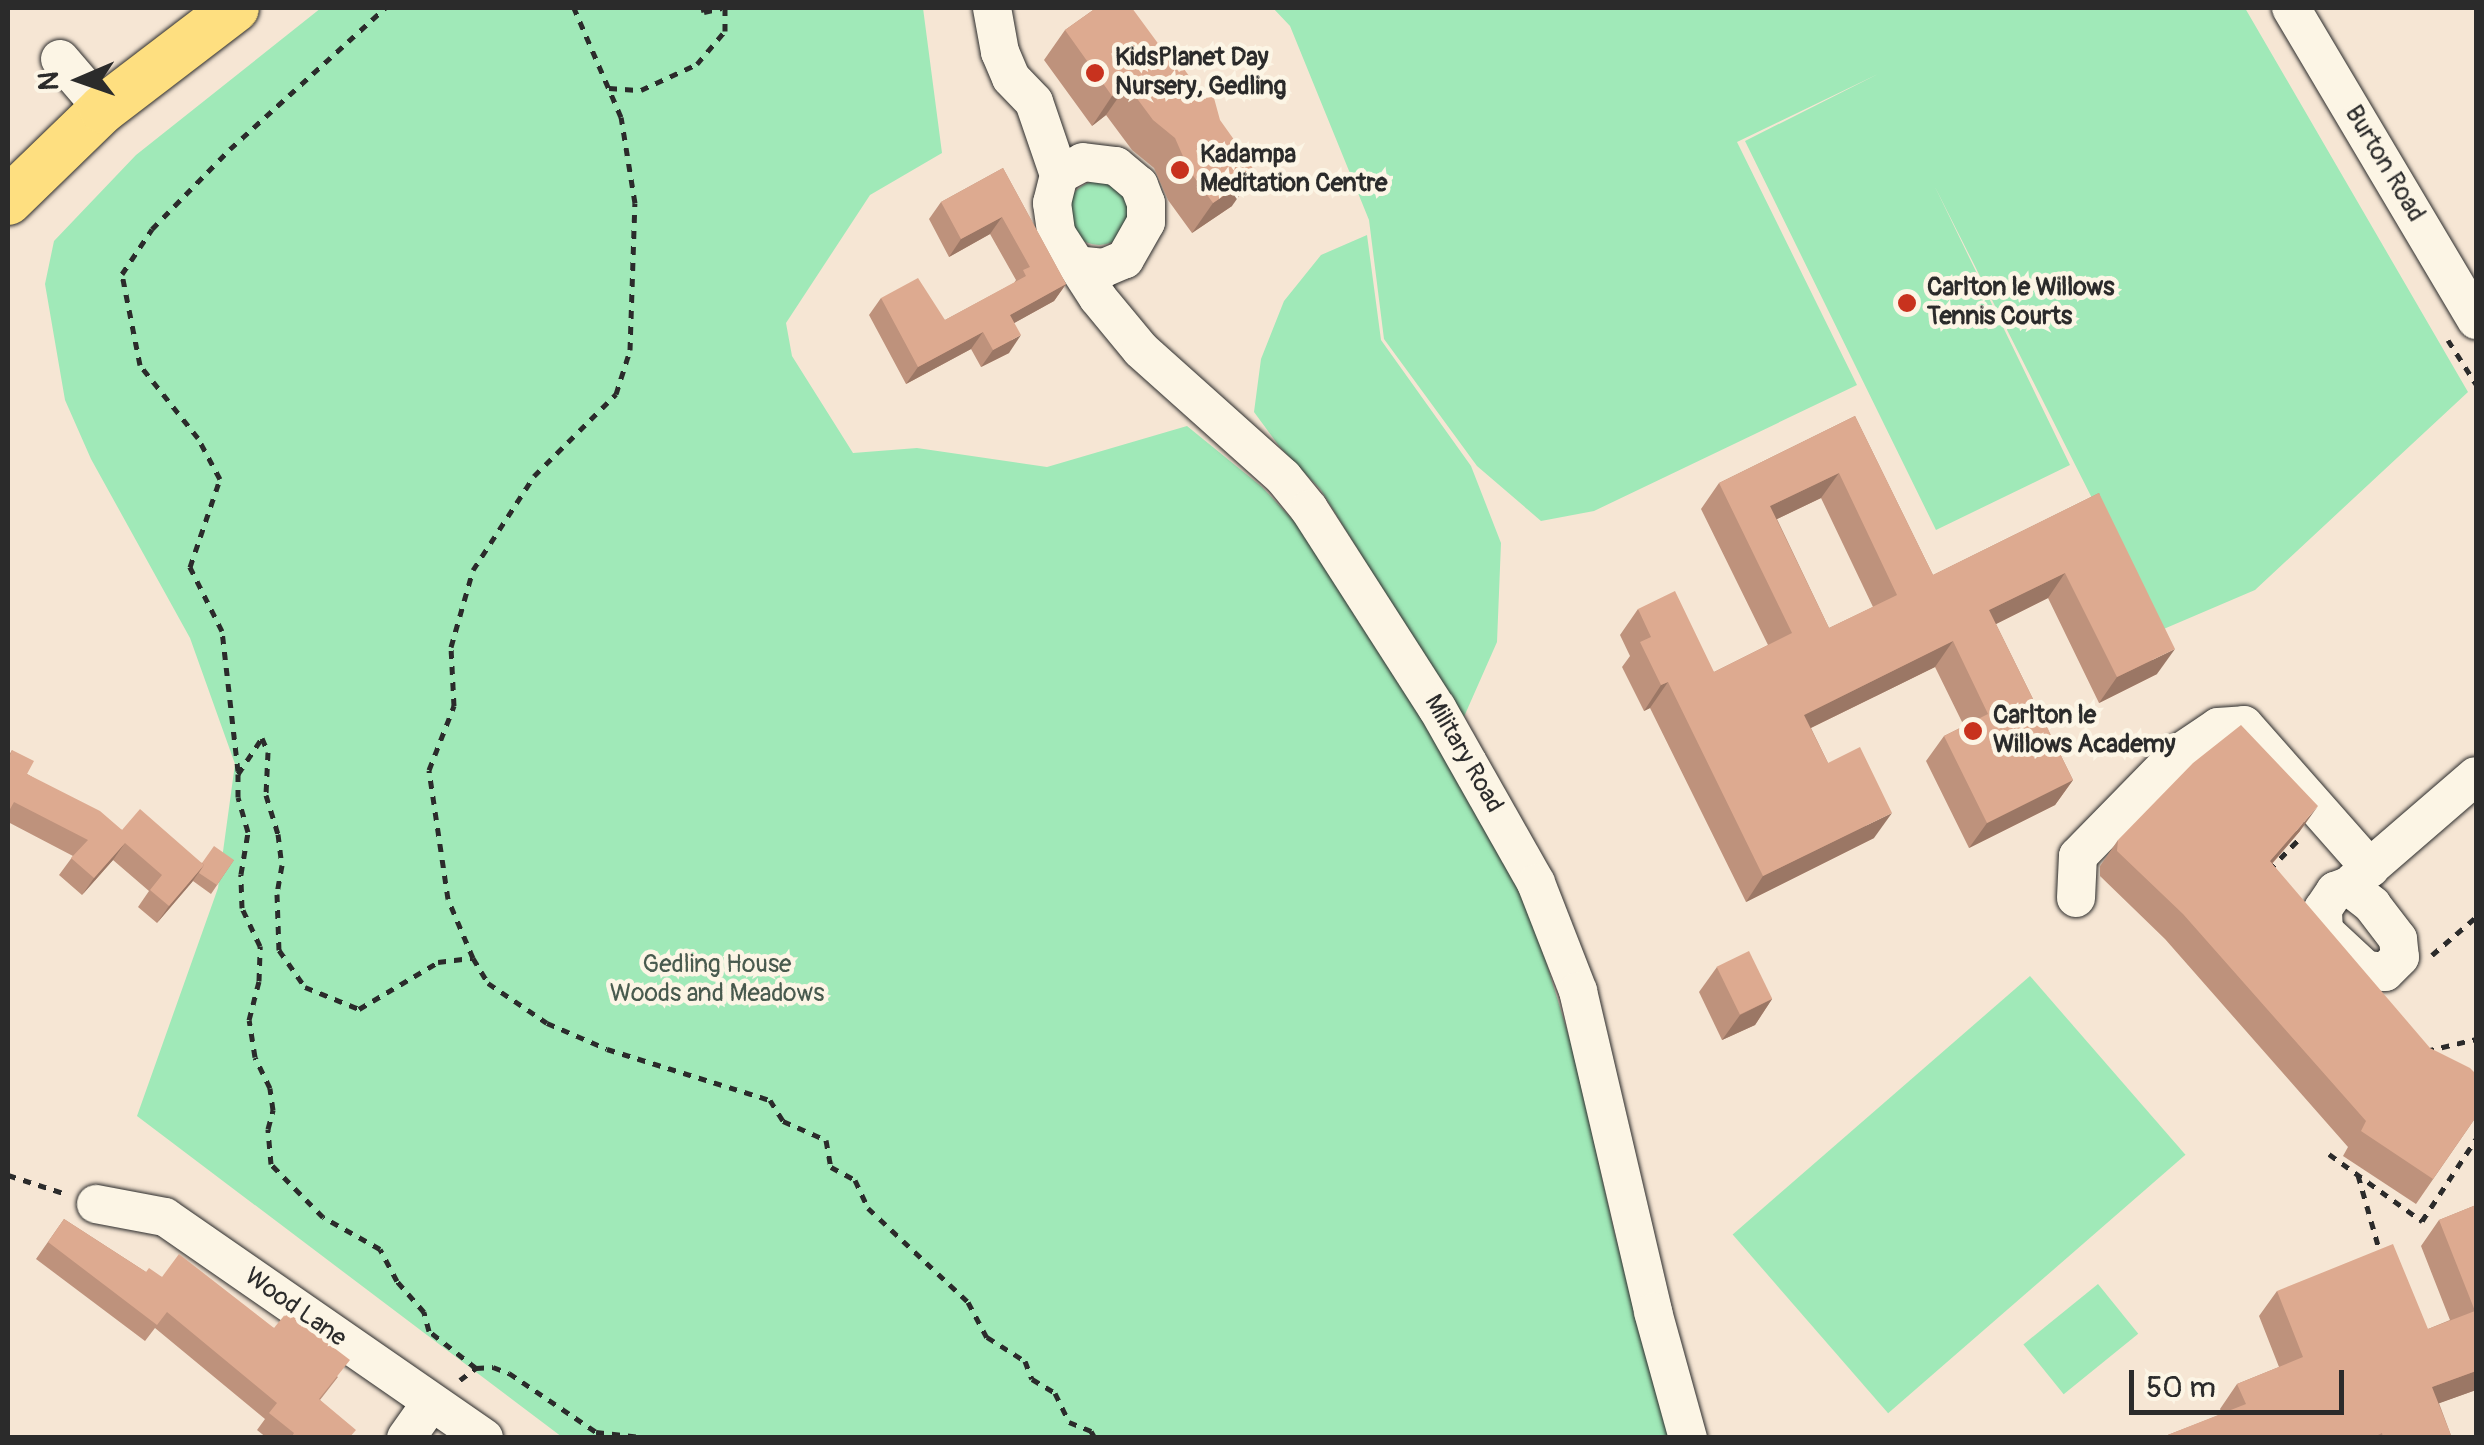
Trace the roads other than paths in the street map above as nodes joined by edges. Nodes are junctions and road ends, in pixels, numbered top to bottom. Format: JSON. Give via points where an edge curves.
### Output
{"nodes":[{"id":1,"x":236,"y":8,"type":"edge"},
{"id":2,"x":992,"y":8,"type":"edge"},
{"id":3,"x":2306,"y":14,"type":"edge"},
{"id":4,"x":60,"y":59,"type":"dead end"},
{"id":5,"x":103,"y":109,"type":"junction"},
{"id":6,"x":1059,"y":175,"type":"junction"},
{"id":7,"x":8,"y":201,"type":"edge"},
{"id":8,"x":1077,"y":266,"type":"junction"},
{"id":9,"x":2476,"y":320,"type":"edge"},
{"id":10,"x":2476,"y":776,"type":"edge"},
{"id":11,"x":2076,"y":898,"type":"dead end"},
{"id":12,"x":96,"y":1204,"type":"road end"},
{"id":13,"x":430,"y":1404,"type":"junction"},
{"id":14,"x":406,"y":1438,"type":"edge"},
{"id":15,"x":484,"y":1438,"type":"edge"},
{"id":16,"x":1688,"y":1438,"type":"edge"}],
"edges":[{"from":1,"to":5,"type":"main road"},
{"from":2,"to":6,"type":"street","via":[[1010,78],[1034,102]]},
{"from":3,"to":9,"type":"street","name":"Burton Road"},
{"from":4,"to":5,"type":"street"},
{"from":5,"to":7,"type":"main road"},
{"from":6,"to":8,"type":"street","name":"Military Road","via":[[1052,203],[1056,233]]},
{"from":6,"to":8,"type":"street","via":[[1083,162],[1116,166],[1139,185],[1146,202],[1146,222],[1124,259],[1104,268]]},
{"from":8,"to":16,"type":"street","name":"Military Road","via":[[1141,350],[1284,477],[1309,509],[1437,708],[1536,883],[1578,991]]},
{"from":10,"to":11,"type":"street","via":[[2359,877],[2244,725],[2218,727],[2151,761],[2078,856]]},
{"from":12,"to":13,"type":"street","name":"Wood Lane","via":[[165,1216]]},
{"from":13,"to":14,"type":"street"},
{"from":13,"to":15,"type":"street","name":"Wood Lane"}]}
